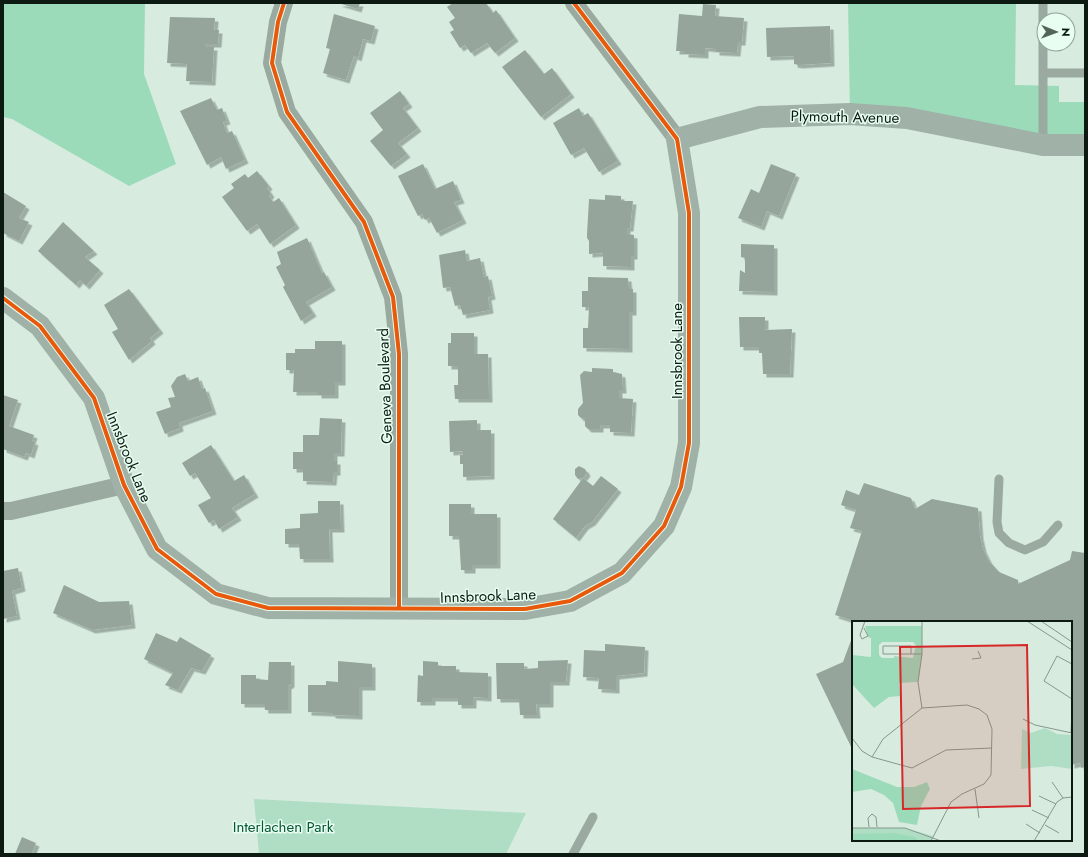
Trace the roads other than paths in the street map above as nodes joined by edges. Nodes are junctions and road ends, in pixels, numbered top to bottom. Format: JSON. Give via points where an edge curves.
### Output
{"nodes":[{"id":1,"x":284,"y":3,"type":"edge"},
{"id":2,"x":574,"y":3,"type":"edge"},
{"id":3,"x":1043,"y":3,"type":"edge"},
{"id":4,"x":1043,"y":73,"type":"junction"},
{"id":5,"x":1085,"y":73,"type":"edge"},
{"id":6,"x":677,"y":139,"type":"junction"},
{"id":7,"x":1043,"y":144,"type":"junction"},
{"id":8,"x":1085,"y":145,"type":"edge"},
{"id":9,"x":3,"y":298,"type":"edge"},
{"id":10,"x":1000,"y":479,"type":"dead end"},
{"id":11,"x":124,"y":485,"type":"junction"},
{"id":12,"x":3,"y":511,"type":"edge"},
{"id":13,"x":1058,"y":525,"type":"dead end"},
{"id":14,"x":399,"y":609,"type":"junction"},
{"id":15,"x":593,"y":816,"type":"dead end"},
{"id":16,"x":574,"y":854,"type":"edge"}],
"edges":[{"from":1,"to":14,"type":"street","name":"Geneva Boulevard","via":[[278,22],[272,63],[287,112],[364,222],[393,298],[399,354]]},
{"from":2,"to":6,"type":"street","name":"Innsbrook Lane"},
{"from":3,"to":4,"type":"lane"},
{"from":4,"to":5,"type":"lane"},
{"from":4,"to":7,"type":"lane"},
{"from":6,"to":7,"type":"street","name":"Plymouth Avenue","via":[[760,117],[850,114],[907,118]]},
{"from":6,"to":14,"type":"street","name":"Innsbrook Lane","via":[[689,213],[689,443],[681,487],[664,526],[622,573],[570,601],[525,609]]},
{"from":7,"to":8,"type":"street","name":"Plymouth Avenue"},
{"from":9,"to":11,"type":"street","name":"Innsbrook Lane","via":[[40,326],[94,398]]},
{"from":10,"to":13,"type":"lane","via":[[997,522],[999,533],[1009,543],[1025,550],[1043,542]]},
{"from":11,"to":12,"type":"street"},
{"from":11,"to":14,"type":"street","name":"Innsbrook Lane","via":[[157,549],[216,594],[268,608]]},
{"from":15,"to":16,"type":"lane"}]}
